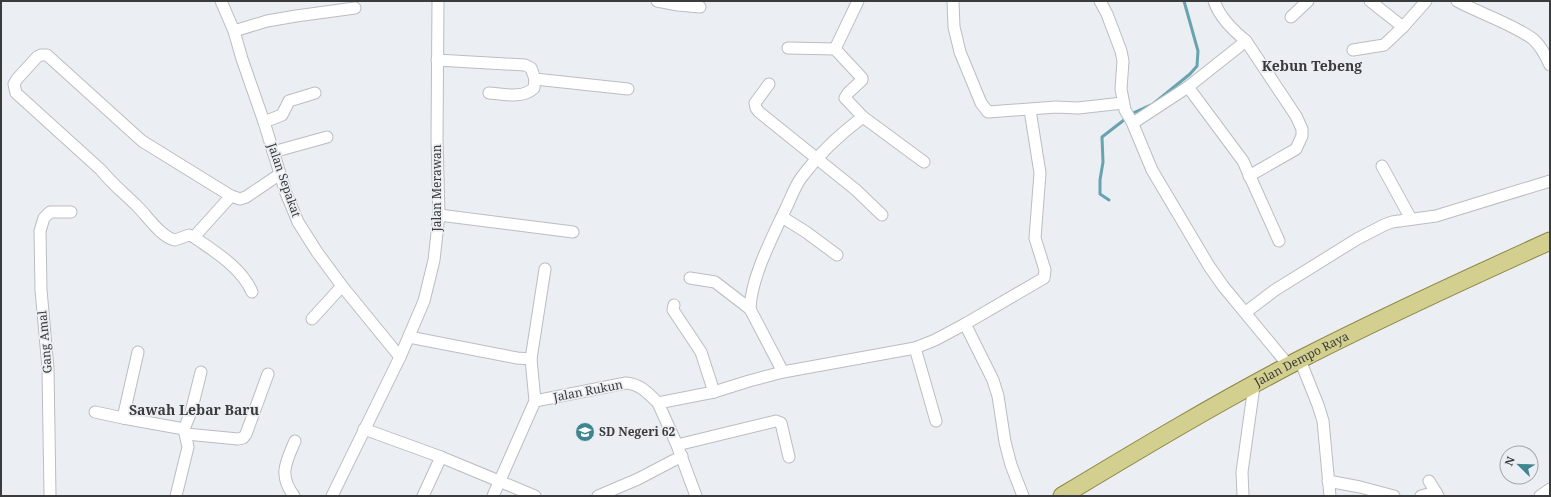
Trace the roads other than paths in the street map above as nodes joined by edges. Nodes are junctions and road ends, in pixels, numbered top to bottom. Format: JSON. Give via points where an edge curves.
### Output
{"nodes":[{"id":1,"x":221,"y":1,"type":"edge"},
{"id":2,"x":657,"y":1,"type":"edge"},
{"id":3,"x":858,"y":1,"type":"edge"},
{"id":4,"x":952,"y":1,"type":"edge"},
{"id":5,"x":1100,"y":1,"type":"edge"},
{"id":6,"x":1214,"y":1,"type":"edge"},
{"id":7,"x":1308,"y":1,"type":"edge"},
{"id":8,"x":1370,"y":1,"type":"edge"},
{"id":9,"x":1426,"y":1,"type":"edge"},
{"id":10,"x":441,"y":2,"type":"edge"},
{"id":11,"x":1462,"y":2,"type":"edge"},
{"id":12,"x":700,"y":7,"type":"dead end"},
{"id":13,"x":355,"y":8,"type":"dead end"},
{"id":14,"x":1291,"y":17,"type":"dead end"},
{"id":15,"x":1403,"y":27,"type":"junction"},
{"id":16,"x":234,"y":31,"type":"junction"},
{"id":17,"x":1246,"y":41,"type":"junction"},
{"id":18,"x":788,"y":48,"type":"dead end"},
{"id":19,"x":835,"y":49,"type":"junction"},
{"id":20,"x":1353,"y":50,"type":"dead end"},
{"id":21,"x":437,"y":60,"type":"junction"},
{"id":22,"x":1550,"y":65,"type":"edge"},
{"id":23,"x":535,"y":80,"type":"junction"},
{"id":24,"x":769,"y":84,"type":"dead end"},
{"id":25,"x":1188,"y":87,"type":"junction"},
{"id":26,"x":628,"y":89,"type":"dead end"},
{"id":27,"x":315,"y":93,"type":"dead end"},
{"id":28,"x":489,"y":93,"type":"dead end"},
{"id":29,"x":1124,"y":106,"type":"junction"},
{"id":30,"x":1030,"y":110,"type":"junction"},
{"id":31,"x":863,"y":118,"type":"junction"},
{"id":32,"x":264,"y":122,"type":"junction"},
{"id":33,"x":1133,"y":123,"type":"junction"},
{"id":34,"x":327,"y":137,"type":"dead end"},
{"id":35,"x":273,"y":152,"type":"junction"},
{"id":36,"x":818,"y":159,"type":"junction"},
{"id":37,"x":924,"y":162,"type":"dead end"},
{"id":38,"x":1382,"y":166,"type":"dead end"},
{"id":39,"x":280,"y":174,"type":"junction"},
{"id":40,"x":1249,"y":176,"type":"junction"},
{"id":41,"x":1550,"y":181,"type":"edge"},
{"id":42,"x":231,"y":196,"type":"junction"},
{"id":43,"x":71,"y":212,"type":"dead end"},
{"id":44,"x":439,"y":214,"type":"junction"},
{"id":45,"x":882,"y":215,"type":"dead end"},
{"id":46,"x":782,"y":217,"type":"junction"},
{"id":47,"x":1411,"y":219,"type":"junction"},
{"id":48,"x":573,"y":232,"type":"dead end"},
{"id":49,"x":194,"y":237,"type":"junction"},
{"id":50,"x":1278,"y":241,"type":"dead end"},
{"id":51,"x":1550,"y":241,"type":"edge"},
{"id":52,"x":837,"y":255,"type":"dead end"},
{"id":53,"x":545,"y":269,"type":"dead end"},
{"id":54,"x":690,"y":278,"type":"dead end"},
{"id":55,"x":342,"y":286,"type":"junction"},
{"id":56,"x":252,"y":292,"type":"dead end"},
{"id":57,"x":674,"y":305,"type":"dead end"},
{"id":58,"x":750,"y":309,"type":"junction"},
{"id":59,"x":1246,"y":312,"type":"junction"},
{"id":60,"x":312,"y":319,"type":"dead end"},
{"id":61,"x":965,"y":324,"type":"junction"},
{"id":62,"x":409,"y":337,"type":"junction"},
{"id":63,"x":915,"y":348,"type":"junction"},
{"id":64,"x":138,"y":352,"type":"dead end"},
{"id":65,"x":400,"y":357,"type":"junction"},
{"id":66,"x":531,"y":359,"type":"junction"},
{"id":67,"x":1294,"y":363,"type":"junction"},
{"id":68,"x":201,"y":372,"type":"dead end"},
{"id":69,"x":783,"y":372,"type":"junction"},
{"id":70,"x":268,"y":374,"type":"dead end"},
{"id":71,"x":1254,"y":386,"type":"junction"},
{"id":72,"x":714,"y":392,"type":"junction"},
{"id":73,"x":535,"y":401,"type":"junction"},
{"id":74,"x":658,"y":402,"type":"junction"},
{"id":75,"x":95,"y":412,"type":"dead end"},
{"id":76,"x":123,"y":418,"type":"junction"},
{"id":77,"x":936,"y":421,"type":"dead end"},
{"id":78,"x":364,"y":429,"type":"junction"},
{"id":79,"x":185,"y":431,"type":"junction"},
{"id":80,"x":295,"y":441,"type":"dead end"},
{"id":81,"x":677,"y":445,"type":"junction"},
{"id":82,"x":682,"y":456,"type":"junction"},
{"id":83,"x":441,"y":457,"type":"junction"},
{"id":84,"x":789,"y":457,"type":"dead end"},
{"id":85,"x":498,"y":481,"type":"junction"},
{"id":86,"x":1328,"y":481,"type":"junction"},
{"id":87,"x":1429,"y":481,"type":"dead end"},
{"id":88,"x":1550,"y":489,"type":"edge"},
{"id":89,"x":1375,"y":494,"type":"edge"},
{"id":90,"x":1437,"y":494,"type":"edge"},
{"id":91,"x":50,"y":496,"type":"edge"},
{"id":92,"x":176,"y":496,"type":"edge"},
{"id":93,"x":294,"y":496,"type":"edge"},
{"id":94,"x":332,"y":496,"type":"edge"},
{"id":95,"x":423,"y":496,"type":"edge"},
{"id":96,"x":493,"y":496,"type":"edge"},
{"id":97,"x":535,"y":496,"type":"edge"},
{"id":98,"x":598,"y":496,"type":"edge"},
{"id":99,"x":696,"y":496,"type":"edge"},
{"id":100,"x":1023,"y":496,"type":"edge"},
{"id":101,"x":1062,"y":496,"type":"edge"},
{"id":102,"x":1243,"y":496,"type":"edge"},
{"id":103,"x":1330,"y":496,"type":"edge"},
{"id":104,"x":1394,"y":496,"type":"edge"},
{"id":105,"x":1421,"y":496,"type":"edge"},
{"id":106,"x":1540,"y":496,"type":"edge"}],
"edges":[{"from":1,"to":16,"type":"street","name":"Jalan Sepakat"},
{"from":2,"to":12,"type":"street"},
{"from":3,"to":19,"type":"street"},
{"from":4,"to":30,"type":"street","via":[[954,27],[960,52],[986,110],[991,113]]},
{"from":5,"to":29,"type":"street","via":[[1121,51],[1121,90]]},
{"from":6,"to":17,"type":"street","via":[[1228,24]]},
{"from":7,"to":14,"type":"street"},
{"from":8,"to":15,"type":"street"},
{"from":9,"to":15,"type":"street"},
{"from":10,"to":21,"type":"street","name":"Jalan Merawan"},
{"from":11,"to":22,"type":"street","via":[[1533,40],[1545,54]]},
{"from":13,"to":16,"type":"street","via":[[267,21]]},
{"from":15,"to":20,"type":"street","via":[[1384,45]]},
{"from":16,"to":32,"type":"street","name":"Jalan Sepakat"},
{"from":17,"to":25,"type":"street"},
{"from":17,"to":40,"type":"street","via":[[1302,129],[1296,150]]},
{"from":18,"to":19,"type":"street"},
{"from":19,"to":31,"type":"street","via":[[862,78],[846,98]]},
{"from":21,"to":23,"type":"street","via":[[525,65],[531,68]]},
{"from":21,"to":44,"type":"street","name":"Jalan Merawan"},
{"from":23,"to":26,"type":"street"},
{"from":23,"to":28,"type":"street","via":[[534,88],[525,94]]},
{"from":24,"to":36,"type":"street","via":[[755,103],[756,108]]},
{"from":25,"to":33,"type":"street"},
{"from":25,"to":40,"type":"street","via":[[1243,161]]},
{"from":27,"to":32,"type":"street","via":[[290,100],[282,115]]},
{"from":29,"to":30,"type":"street"},
{"from":29,"to":33,"type":"street"},
{"from":30,"to":61,"type":"street","via":[[1040,173],[1036,238],[1045,270],[1044,278]]},
{"from":31,"to":36,"type":"street","via":[[847,129]]},
{"from":31,"to":37,"type":"street"},
{"from":32,"to":35,"type":"street","name":"Jalan Sepakat"},
{"from":33,"to":59,"type":"street","via":[[1163,190],[1209,266]]},
{"from":34,"to":35,"type":"street"},
{"from":35,"to":39,"type":"street","name":"Jalan Sepakat"},
{"from":36,"to":45,"type":"street"},
{"from":36,"to":46,"type":"street","via":[[801,179]]},
{"from":38,"to":47,"type":"street"},
{"from":39,"to":42,"type":"street","via":[[246,197]]},
{"from":39,"to":55,"type":"street","name":"Jalan Sepakat","via":[[304,232]]},
{"from":40,"to":50,"type":"street"},
{"from":41,"to":47,"type":"street","via":[[1436,216]]},
{"from":42,"to":49,"type":"street"},
{"from":42,"to":49,"type":"street","via":[[142,141],[47,56],[39,56],[17,79],[14,87],[16,93],[139,207],[164,235],[175,240],[189,235]]},
{"from":43,"to":91,"type":"street","name":"Gang Amal","via":[[50,212],[44,218],[40,231],[40,290],[48,368]]},
{"from":44,"to":48,"type":"street"},
{"from":44,"to":62,"type":"street","name":"Jalan Merawan","via":[[429,283]]},
{"from":46,"to":52,"type":"street"},
{"from":46,"to":58,"type":"street","via":[[760,267]]},
{"from":47,"to":59,"type":"street","via":[[1384,225],[1357,239],[1275,290]]},
{"from":49,"to":56,"type":"street","via":[[234,267]]},
{"from":51,"to":67,"type":"main road","name":"Jalan Dempo Raya","via":[[1462,280]]},
{"from":53,"to":66,"type":"street"},
{"from":54,"to":58,"type":"street","via":[[715,282]]},
{"from":55,"to":60,"type":"street"},
{"from":55,"to":65,"type":"street","name":"Jalan Sepakat"},
{"from":57,"to":72,"type":"street","via":[[673,310],[701,352]]},
{"from":58,"to":69,"type":"street"},
{"from":59,"to":67,"type":"street"},
{"from":61,"to":63,"type":"street"},
{"from":61,"to":100,"type":"street","via":[[997,390],[1005,442]]},
{"from":62,"to":65,"type":"street","name":"Jalan Merawan"},
{"from":62,"to":66,"type":"street"},
{"from":63,"to":69,"type":"street"},
{"from":63,"to":77,"type":"street"},
{"from":64,"to":76,"type":"street"},
{"from":65,"to":78,"type":"street","name":"Jalan Merawan"},
{"from":66,"to":73,"type":"street"},
{"from":67,"to":71,"type":"main road","name":"Jalan Dempo Raya"},
{"from":67,"to":86,"type":"street","via":[[1318,405],[1323,421]]},
{"from":68,"to":79,"type":"street"},
{"from":69,"to":72,"type":"street"},
{"from":70,"to":79,"type":"street","via":[[243,438]]},
{"from":71,"to":101,"type":"main road","name":"Jalan Dempo Raya"},
{"from":71,"to":102,"type":"street","via":[[1242,472]]},
{"from":72,"to":74,"type":"street"},
{"from":73,"to":74,"type":"street","name":"Jalan Rukun","via":[[632,383]]},
{"from":73,"to":85,"type":"street"},
{"from":74,"to":81,"type":"street"},
{"from":75,"to":76,"type":"street"},
{"from":76,"to":79,"type":"street"},
{"from":78,"to":83,"type":"street"},
{"from":78,"to":94,"type":"street","name":"Jalan Merawan"},
{"from":79,"to":92,"type":"street","via":[[188,447]]},
{"from":80,"to":93,"type":"street","via":[[284,473],[286,484]]},
{"from":81,"to":82,"type":"street"},
{"from":81,"to":84,"type":"street","via":[[776,421],[781,423]]},
{"from":82,"to":98,"type":"street"},
{"from":82,"to":99,"type":"street"},
{"from":83,"to":85,"type":"street"},
{"from":83,"to":95,"type":"street"},
{"from":85,"to":96,"type":"street"},
{"from":85,"to":97,"type":"street"},
{"from":86,"to":89,"type":"street"},
{"from":86,"to":103,"type":"street"},
{"from":87,"to":90,"type":"street"},
{"from":88,"to":106,"type":"street"},
{"from":89,"to":104,"type":"street"},
{"from":90,"to":105,"type":"street"}]}
